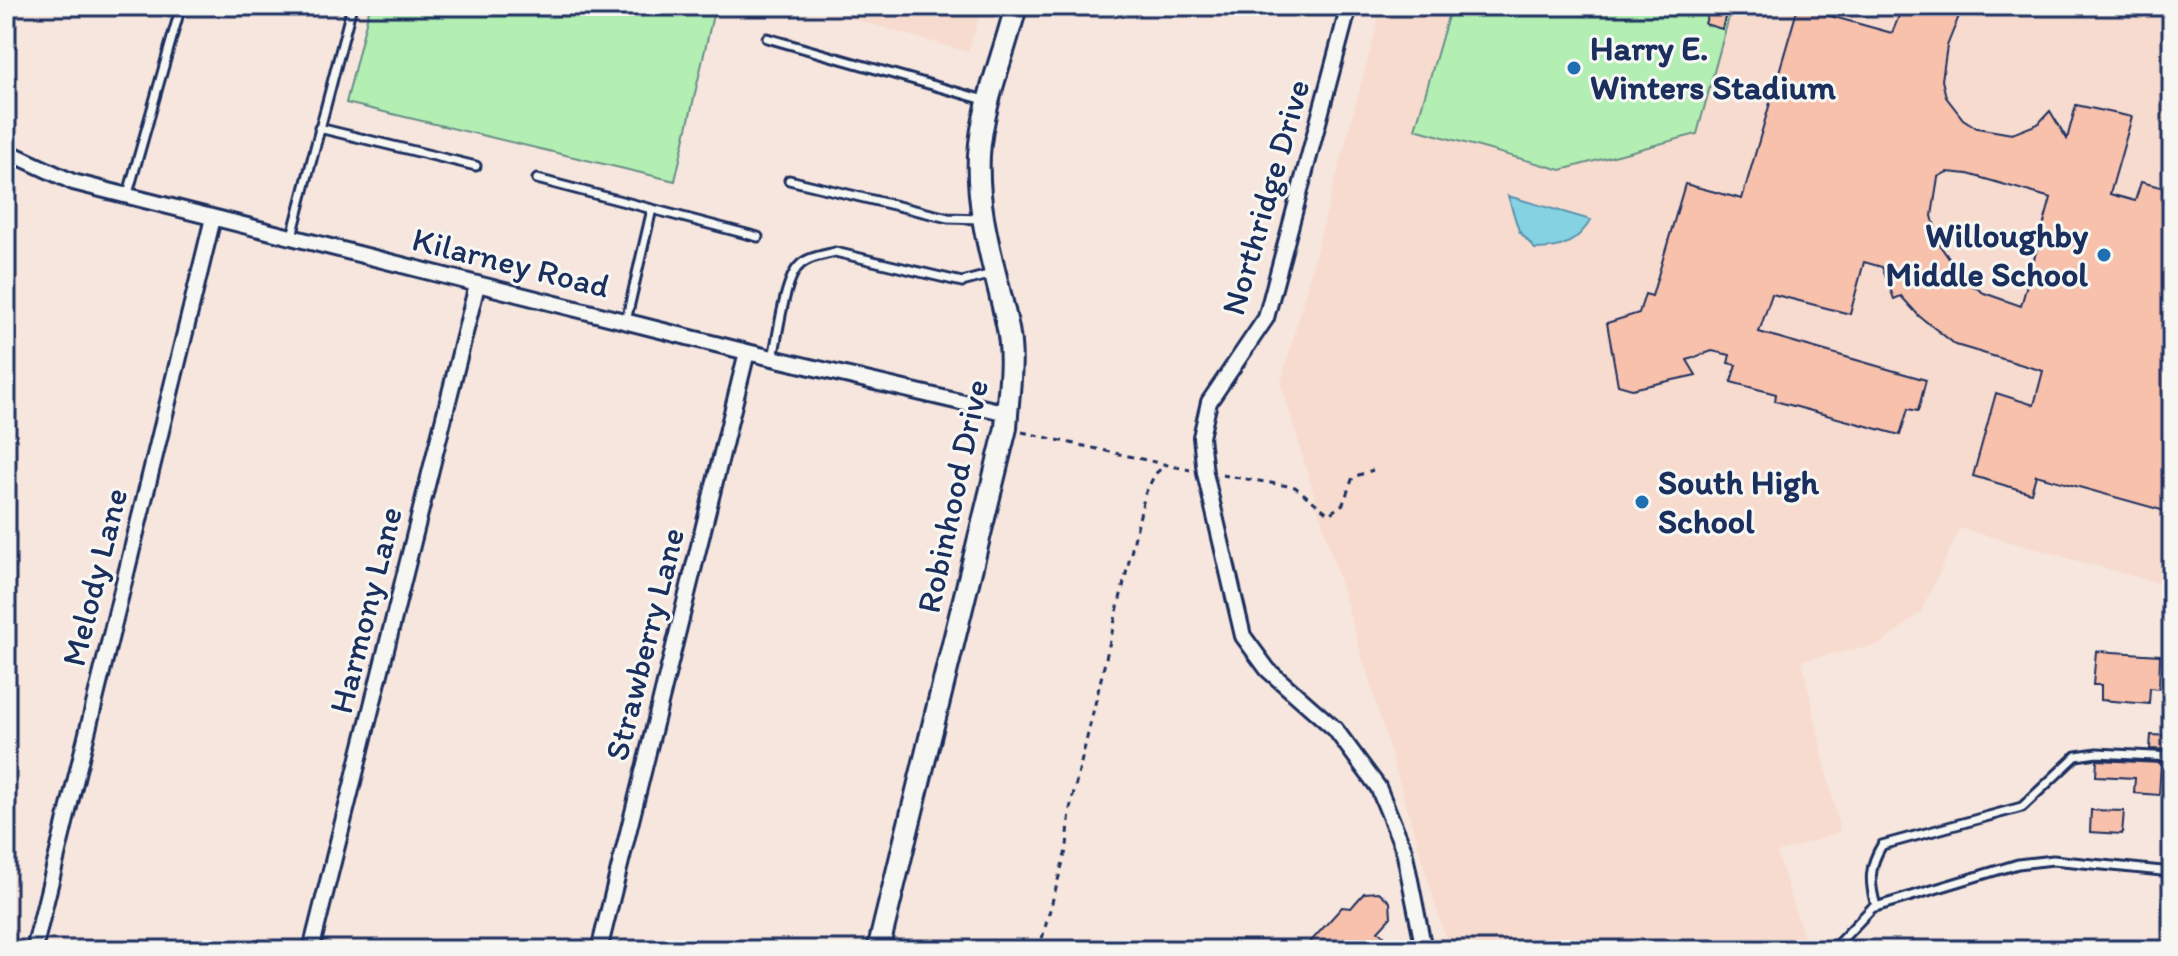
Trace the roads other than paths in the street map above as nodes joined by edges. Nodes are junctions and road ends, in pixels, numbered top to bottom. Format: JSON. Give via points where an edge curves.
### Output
{"nodes":[{"id":1,"x":181,"y":6,"type":"edge"},
{"id":2,"x":352,"y":6,"type":"edge"},
{"id":3,"x":1016,"y":6,"type":"edge"},
{"id":4,"x":1349,"y":6,"type":"edge"},
{"id":5,"x":767,"y":38,"type":"dead end"},
{"id":6,"x":989,"y":101,"type":"junction"},
{"id":7,"x":319,"y":128,"type":"junction"},
{"id":8,"x":6,"y":151,"type":"edge"},
{"id":9,"x":476,"y":166,"type":"dead end"},
{"id":10,"x":537,"y":179,"type":"dead end"},
{"id":11,"x":789,"y":180,"type":"dead end"},
{"id":12,"x":127,"y":197,"type":"junction"},
{"id":13,"x":652,"y":209,"type":"junction"},
{"id":14,"x":213,"y":218,"type":"junction"},
{"id":15,"x":981,"y":219,"type":"junction"},
{"id":16,"x":758,"y":237,"type":"dead end"},
{"id":17,"x":291,"y":239,"type":"junction"},
{"id":18,"x":992,"y":274,"type":"junction"},
{"id":19,"x":477,"y":285,"type":"junction"},
{"id":20,"x":626,"y":321,"type":"junction"},
{"id":21,"x":747,"y":352,"type":"junction"},
{"id":22,"x":773,"y":358,"type":"junction"},
{"id":23,"x":1007,"y":413,"type":"junction"},
{"id":24,"x":2172,"y":757,"type":"edge"},
{"id":25,"x":2172,"y":872,"type":"edge"},
{"id":26,"x":1876,"y":906,"type":"junction"},
{"id":27,"x":34,"y":950,"type":"edge"},
{"id":28,"x":311,"y":950,"type":"edge"},
{"id":29,"x":599,"y":950,"type":"edge"},
{"id":30,"x":878,"y":950,"type":"edge"},
{"id":31,"x":1424,"y":950,"type":"edge"},
{"id":32,"x":1832,"y":950,"type":"edge"}],
"edges":[{"from":1,"to":12,"type":"lane"},
{"from":2,"to":7,"type":"lane"},
{"from":3,"to":6,"type":"street","name":"Robinhood Drive"},
{"from":4,"to":31,"type":"street","name":"Northridge Drive","via":[[1266,318],[1209,402],[1201,437],[1243,636],[1268,670],[1335,729],[1378,787],[1404,850]]},
{"from":5,"to":6,"type":"lane"},
{"from":6,"to":15,"type":"street","name":"Robinhood Drive","via":[[979,154]]},
{"from":7,"to":9,"type":"lane"},
{"from":7,"to":17,"type":"lane"},
{"from":8,"to":12,"type":"street","name":"Kilarney Road","via":[[73,182]]},
{"from":10,"to":13,"type":"lane"},
{"from":11,"to":15,"type":"lane","via":[[948,218]]},
{"from":12,"to":14,"type":"street","name":"Kilarney Road"},
{"from":13,"to":16,"type":"lane"},
{"from":13,"to":20,"type":"lane"},
{"from":14,"to":17,"type":"street","name":"Kilarney Road"},
{"from":14,"to":27,"type":"street","name":"Melody Lane"},
{"from":15,"to":18,"type":"street","name":"Robinhood Drive"},
{"from":17,"to":19,"type":"street","name":"Kilarney Road"},
{"from":18,"to":22,"type":"lane","via":[[962,282],[835,252],[817,256],[799,265],[791,279]]},
{"from":18,"to":23,"type":"street","name":"Robinhood Drive","via":[[1008,325],[1012,370]]},
{"from":19,"to":20,"type":"street","name":"Kilarney Road"},
{"from":19,"to":28,"type":"street","name":"Harmony Lane"},
{"from":20,"to":21,"type":"street","name":"Kilarney Road"},
{"from":21,"to":22,"type":"street","name":"Kilarney Road"},
{"from":21,"to":29,"type":"street","name":"Strawberry Lane"},
{"from":22,"to":23,"type":"street","name":"Kilarney Road"},
{"from":23,"to":30,"type":"street","name":"Robinhood Drive"},
{"from":24,"to":26,"type":"lane","via":[[2076,756],[2022,807],[1882,845],[1870,875]]},
{"from":25,"to":26,"type":"lane","via":[[2053,860],[2018,864]]},
{"from":26,"to":32,"type":"lane"}]}
